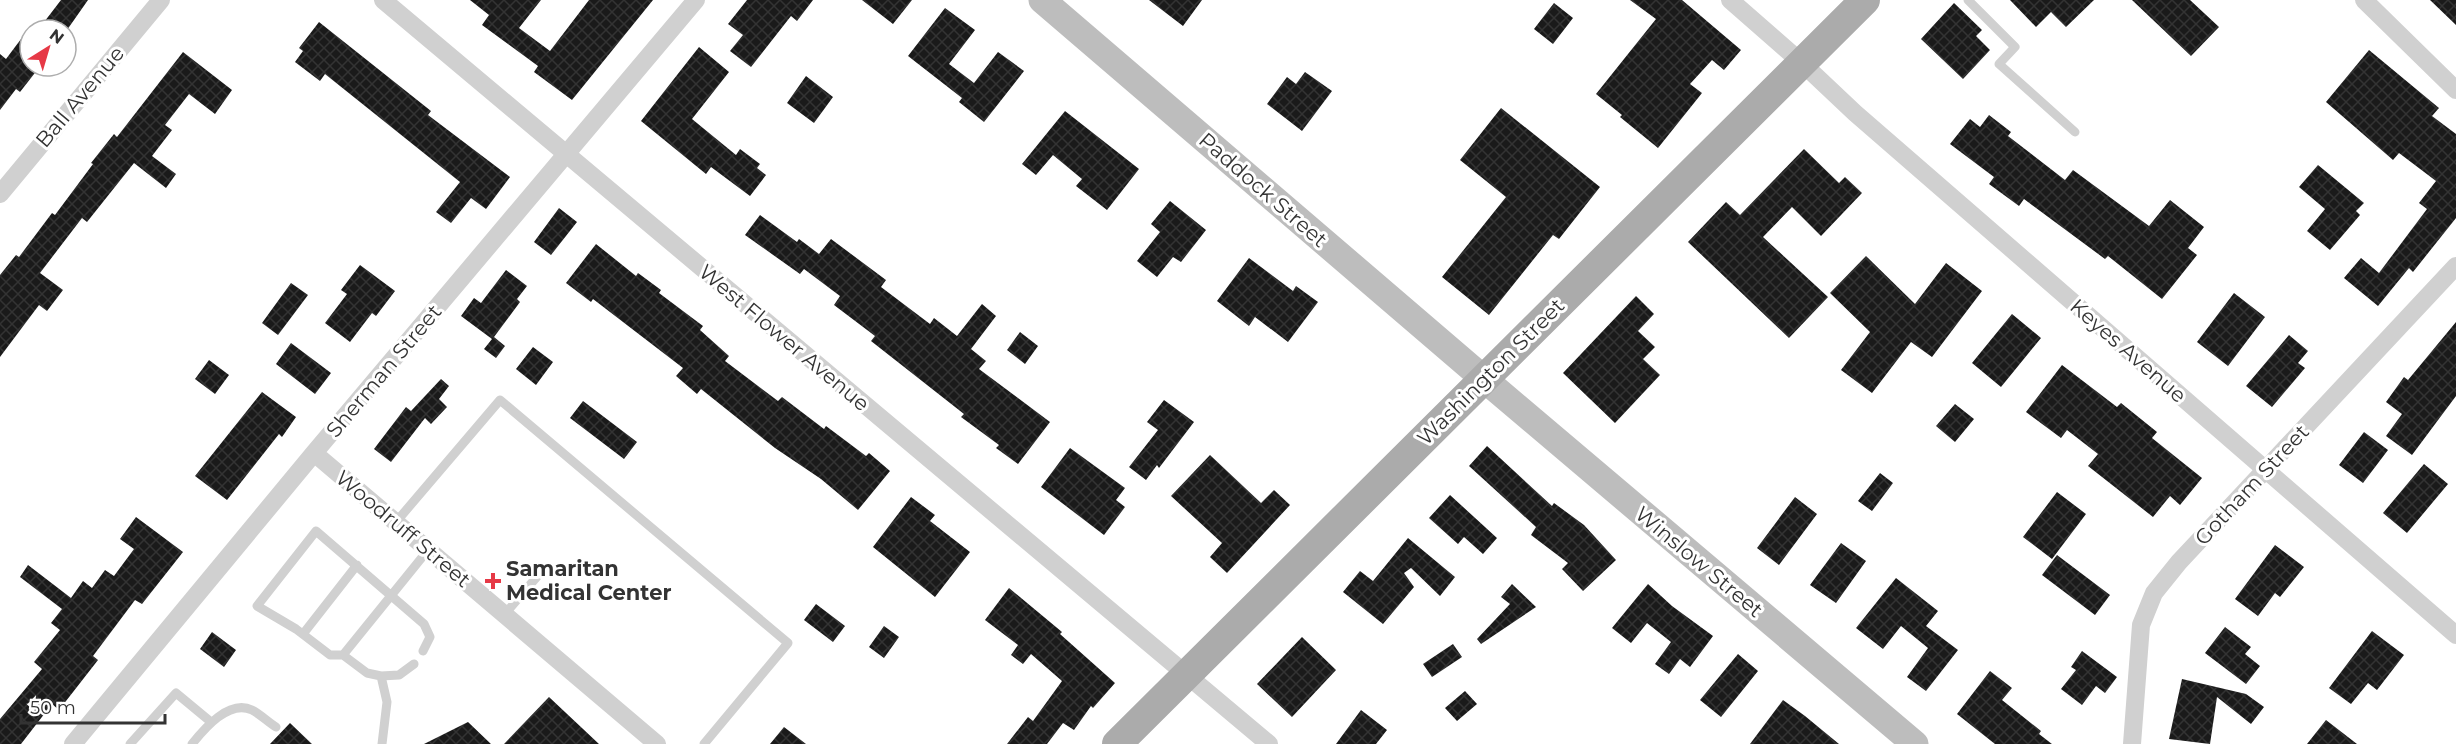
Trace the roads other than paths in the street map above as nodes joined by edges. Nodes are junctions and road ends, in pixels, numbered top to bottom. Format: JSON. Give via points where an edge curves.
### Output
{"nodes":[{"id":1,"x":161,"y":0,"type":"edge"},
{"id":2,"x":383,"y":0,"type":"edge"},
{"id":3,"x":696,"y":0,"type":"edge"},
{"id":4,"x":1042,"y":0,"type":"edge"},
{"id":5,"x":1730,"y":0,"type":"edge"},
{"id":6,"x":1865,"y":0,"type":"edge"},
{"id":7,"x":1968,"y":0,"type":"edge"},
{"id":8,"x":2364,"y":0,"type":"edge"},
{"id":9,"x":1802,"y":63,"type":"junction"},
{"id":10,"x":2456,"y":90,"type":"edge"},
{"id":11,"x":2075,"y":132,"type":"dead end"},
{"id":12,"x":566,"y":156,"type":"junction"},
{"id":13,"x":0,"y":194,"type":"edge"},
{"id":14,"x":2456,"y":266,"type":"edge"},
{"id":15,"x":1484,"y":379,"type":"junction"},
{"id":16,"x":314,"y":453,"type":"junction"},
{"id":17,"x":2265,"y":471,"type":"junction"},
{"id":18,"x":396,"y":522,"type":"junction"},
{"id":19,"x":428,"y":550,"type":"junction"},
{"id":20,"x":357,"y":565,"type":"junction"},
{"id":21,"x":541,"y":572,"type":"dead end"},
{"id":22,"x":392,"y":594,"type":"junction"},
{"id":23,"x":504,"y":615,"type":"junction"},
{"id":24,"x":303,"y":634,"type":"junction"},
{"id":25,"x":2456,"y":636,"type":"edge"},
{"id":26,"x":423,"y":651,"type":"dead end"},
{"id":27,"x":343,"y":655,"type":"junction"},
{"id":28,"x":414,"y":664,"type":"dead end"},
{"id":29,"x":1186,"y":675,"type":"junction"},
{"id":30,"x":381,"y":676,"type":"junction"},
{"id":31,"x":211,"y":722,"type":"junction"},
{"id":32,"x":276,"y":727,"type":"dead end"},
{"id":33,"x":73,"y":744,"type":"edge"},
{"id":34,"x":130,"y":744,"type":"edge"},
{"id":35,"x":192,"y":744,"type":"edge"},
{"id":36,"x":382,"y":744,"type":"edge"},
{"id":37,"x":657,"y":744,"type":"edge"},
{"id":38,"x":704,"y":744,"type":"edge"},
{"id":39,"x":1117,"y":744,"type":"edge"},
{"id":40,"x":1269,"y":744,"type":"edge"},
{"id":41,"x":1915,"y":744,"type":"edge"},
{"id":42,"x":2132,"y":744,"type":"edge"}],
"edges":[{"from":1,"to":13,"type":"street","name":"Ball Avenue"},
{"from":2,"to":12,"type":"street","name":"West Flower Avenue"},
{"from":3,"to":12,"type":"street","name":"Sherman Street"},
{"from":4,"to":15,"type":"main road","name":"Paddock Street"},
{"from":5,"to":9,"type":"street","name":"Keyes Avenue"},
{"from":6,"to":9,"type":"main road","name":"Washington Street"},
{"from":7,"to":11,"type":"lane","via":[[2015,47],[1999,64]]},
{"from":8,"to":10,"type":"street"},
{"from":9,"to":15,"type":"main road","name":"Washington Street"},
{"from":9,"to":17,"type":"street","name":"Keyes Avenue"},
{"from":12,"to":16,"type":"street","name":"Sherman Street"},
{"from":12,"to":29,"type":"street","name":"West Flower Avenue"},
{"from":14,"to":17,"type":"street","name":"Gotham Street"},
{"from":15,"to":29,"type":"main road","name":"Washington Street"},
{"from":15,"to":41,"type":"main road","name":"Winslow Street"},
{"from":16,"to":18,"type":"street","name":"Woodruff Street"},
{"from":16,"to":33,"type":"street","name":"Sherman Street"},
{"from":17,"to":25,"type":"street","name":"Keyes Avenue"},
{"from":17,"to":42,"type":"street","name":"Gotham Street","via":[[2154,593],[2141,625]]},
{"from":18,"to":19,"type":"street","name":"Woodruff Street"},
{"from":18,"to":38,"type":"lane","via":[[500,400],[788,643]]},
{"from":19,"to":22,"type":"lane"},
{"from":19,"to":23,"type":"street","name":"Woodruff Street"},
{"from":20,"to":22,"type":"lane"},
{"from":20,"to":24,"type":"lane"},
{"from":20,"to":24,"type":"lane","via":[[316,531],[256,606]]},
{"from":21,"to":23,"type":"lane"},
{"from":22,"to":26,"type":"lane","via":[[424,624],[430,637]]},
{"from":22,"to":27,"type":"lane"},
{"from":23,"to":37,"type":"street","name":"Woodruff Street"},
{"from":24,"to":27,"type":"lane","via":[[330,655]]},
{"from":27,"to":30,"type":"lane","via":[[367,673]]},
{"from":28,"to":30,"type":"lane","via":[[399,675]]},
{"from":29,"to":39,"type":"main road","name":"Washington Street"},
{"from":29,"to":40,"type":"street","name":"West Flower Avenue"},
{"from":30,"to":36,"type":"lane","via":[[387,702]]},
{"from":31,"to":32,"type":"lane","via":[[233,710],[250,709]]},
{"from":31,"to":34,"type":"lane","via":[[176,693]]},
{"from":31,"to":35,"type":"lane"}]}
